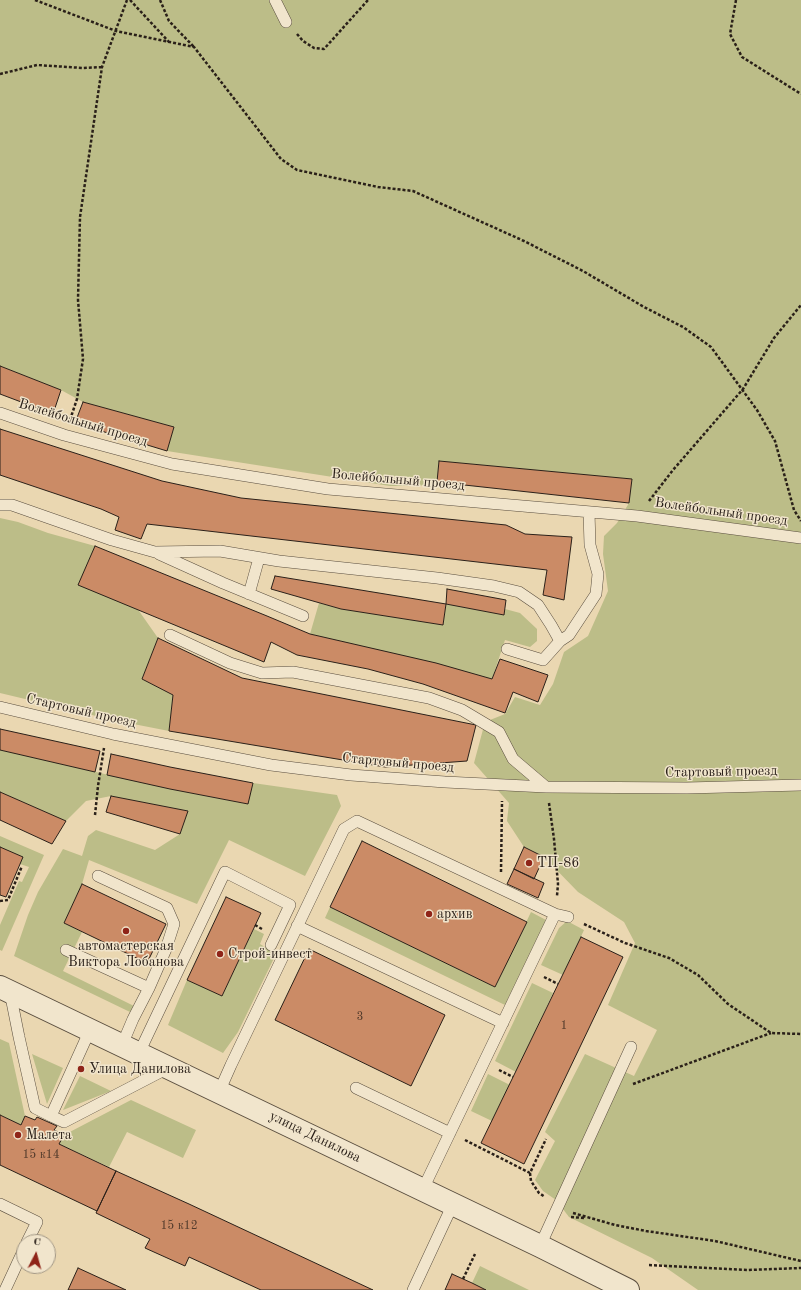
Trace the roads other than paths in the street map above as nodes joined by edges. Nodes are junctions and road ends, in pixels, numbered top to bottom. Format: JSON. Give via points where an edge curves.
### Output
{"nodes":[{"id":1,"x":274,"y":0,"type":"edge"},
{"id":2,"x":286,"y":22,"type":"road end"},
{"id":3,"x":0,"y":413,"type":"edge"},
{"id":4,"x":0,"y":505,"type":"edge"},
{"id":5,"x":589,"y":512,"type":"junction"},
{"id":6,"x":801,"y":538,"type":"edge"},
{"id":7,"x":155,"y":552,"type":"junction"},
{"id":8,"x":259,"y":558,"type":"junction"},
{"id":9,"x":250,"y":594,"type":"junction"},
{"id":10,"x":303,"y":616,"type":"dead end"},
{"id":11,"x":170,"y":635,"type":"dead end"},
{"id":12,"x":560,"y":641,"type":"junction"},
{"id":13,"x":507,"y":649,"type":"dead end"},
{"id":14,"x":0,"y":707,"type":"edge"},
{"id":15,"x":801,"y":785,"type":"edge"},
{"id":16,"x":546,"y":787,"type":"junction"},
{"id":17,"x":98,"y":876,"type":"dead end"},
{"id":18,"x":556,"y":914,"type":"junction"},
{"id":19,"x":568,"y":917,"type":"road end"},
{"id":20,"x":297,"y":926,"type":"junction"},
{"id":21,"x":271,"y":945,"type":"dead end"},
{"id":22,"x":66,"y":950,"type":"dead end"},
{"id":23,"x":149,"y":988,"type":"junction"},
{"id":24,"x":5,"y":989,"type":"edge"},
{"id":25,"x":503,"y":1023,"type":"junction"},
{"id":26,"x":90,"y":1030,"type":"junction"},
{"id":27,"x":631,"y":1047,"type":"dead end"},
{"id":28,"x":130,"y":1049,"type":"junction"},
{"id":29,"x":168,"y":1068,"type":"junction"},
{"id":30,"x":356,"y":1088,"type":"dead end"},
{"id":31,"x":220,"y":1092,"type":"junction"},
{"id":32,"x":51,"y":1116,"type":"junction"},
{"id":33,"x":450,"y":1133,"type":"junction"},
{"id":34,"x":423,"y":1190,"type":"junction"},
{"id":35,"x":0,"y":1204,"type":"edge"},
{"id":36,"x":453,"y":1204,"type":"junction"},
{"id":37,"x":31,"y":1234,"type":"edge"},
{"id":38,"x":540,"y":1246,"type":"junction"},
{"id":39,"x":16,"y":1266,"type":"edge"},
{"id":40,"x":5,"y":1290,"type":"edge"},
{"id":41,"x":413,"y":1290,"type":"edge"},
{"id":42,"x":628,"y":1290,"type":"edge"}],
"edges":[{"from":1,"to":2,"type":"lane"},
{"from":3,"to":5,"type":"lane","name":"Волейбольный проезд","via":[[64,435],[172,464],[328,489]]},
{"from":4,"to":7,"type":"lane","via":[[12,505],[112,540]]},
{"from":5,"to":6,"type":"lane","name":"Волейбольный проезд"},
{"from":5,"to":12,"type":"lane","via":[[590,545],[598,574],[596,594],[569,635]]},
{"from":7,"to":8,"type":"lane","via":[[220,551]]},
{"from":7,"to":9,"type":"lane"},
{"from":8,"to":9,"type":"lane"},
{"from":8,"to":12,"type":"lane","via":[[437,578],[518,592],[538,605]]},
{"from":9,"to":10,"type":"lane"},
{"from":11,"to":16,"type":"lane","via":[[230,663],[262,673],[293,672],[429,698],[462,710],[499,732],[513,759]]},
{"from":12,"to":13,"type":"lane","via":[[543,660]]},
{"from":14,"to":16,"type":"lane","name":"Стартовый проезд","via":[[107,733],[263,764],[351,775]]},
{"from":15,"to":16,"type":"lane","name":"Стартовый проезд","via":[[687,788]]},
{"from":17,"to":23,"type":"lane","via":[[168,908],[174,924]]},
{"from":18,"to":19,"type":"lane"},
{"from":18,"to":20,"type":"lane","via":[[357,821],[344,829]]},
{"from":18,"to":25,"type":"lane"},
{"from":20,"to":25,"type":"lane"},
{"from":20,"to":31,"type":"lane"},
{"from":21,"to":28,"type":"lane","via":[[290,905],[225,872]]},
{"from":22,"to":23,"type":"lane"},
{"from":23,"to":28,"type":"lane","via":[[133,1019]]},
{"from":24,"to":26,"type":"street","name":"улица Данилова"},
{"from":24,"to":32,"type":"lane","via":[[35,1108]]},
{"from":25,"to":33,"type":"lane"},
{"from":26,"to":28,"type":"street","name":"улица Данилова"},
{"from":26,"to":32,"type":"lane"},
{"from":27,"to":38,"type":"lane"},
{"from":28,"to":29,"type":"street","name":"улица Данилова"},
{"from":29,"to":31,"type":"street","name":"улица Данилова"},
{"from":29,"to":32,"type":"lane","via":[[64,1122]]},
{"from":30,"to":33,"type":"lane"},
{"from":31,"to":34,"type":"street","name":"улица Данилова"},
{"from":33,"to":34,"type":"lane"},
{"from":34,"to":36,"type":"street","name":"улица Данилова"},
{"from":35,"to":37,"type":"lane","via":[[36,1222]]},
{"from":36,"to":38,"type":"street","name":"улица Данилова"},
{"from":36,"to":41,"type":"lane"},
{"from":38,"to":42,"type":"street","name":"улица Данилова"},
{"from":39,"to":40,"type":"lane"}]}
